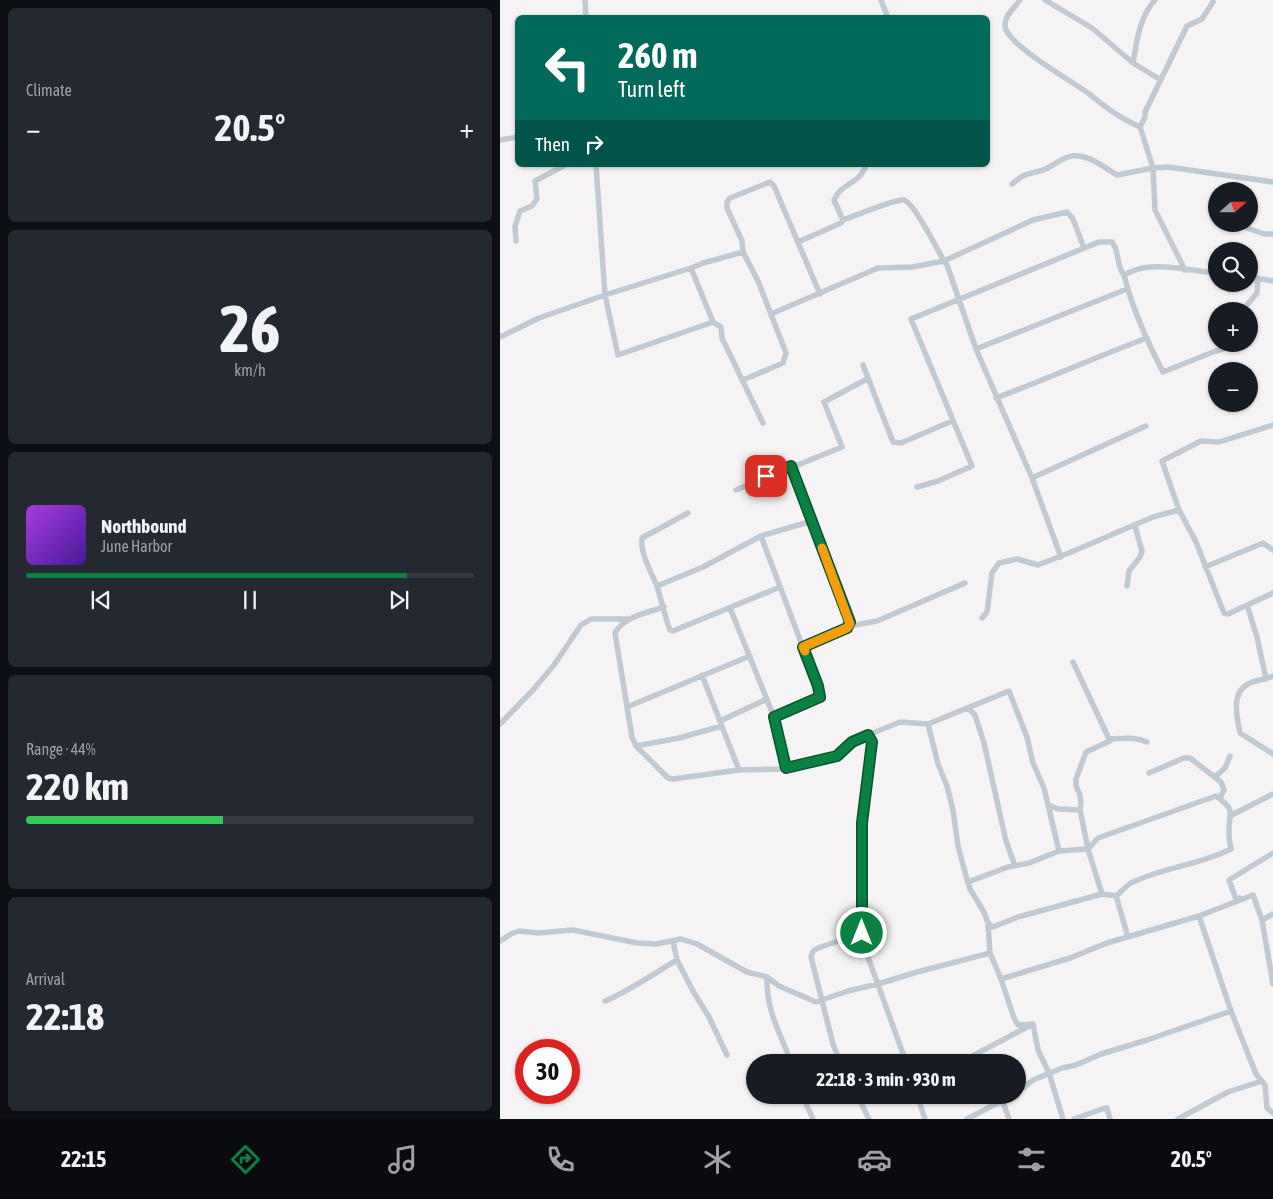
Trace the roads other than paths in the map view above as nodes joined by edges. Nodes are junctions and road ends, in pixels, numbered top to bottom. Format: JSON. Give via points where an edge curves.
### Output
{"nodes":[{"id":1,"x":585,"y":0,"type":"edge"},
{"id":2,"x":881,"y":0,"type":"edge"},
{"id":3,"x":1020,"y":0,"type":"edge"},
{"id":4,"x":1045,"y":0,"type":"edge"},
{"id":5,"x":1156,"y":0,"type":"edge"},
{"id":6,"x":1213,"y":2,"type":"dead end"},
{"id":7,"x":586,"y":15,"type":"edge"},
{"id":8,"x":887,"y":15,"type":"edge"},
{"id":9,"x":1133,"y":63,"type":"junction"},
{"id":10,"x":1162,"y":80,"type":"junction"},
{"id":11,"x":1140,"y":127,"type":"junction"},
{"id":12,"x":515,"y":138,"type":"edge"},
{"id":13,"x":500,"y":140,"type":"edge"},
{"id":14,"x":561,"y":167,"type":"edge"},
{"id":15,"x":596,"y":167,"type":"edge"},
{"id":16,"x":865,"y":167,"type":"edge"},
{"id":17,"x":1153,"y":168,"type":"junction"},
{"id":18,"x":1273,"y":182,"type":"edge"},
{"id":19,"x":1012,"y":184,"type":"dead end"},
{"id":20,"x":843,"y":220,"type":"junction"},
{"id":21,"x":1258,"y":232,"type":"edge"},
{"id":22,"x":1273,"y":234,"type":"edge"},
{"id":23,"x":516,"y":241,"type":"dead end"},
{"id":24,"x":798,"y":242,"type":"junction"},
{"id":25,"x":1084,"y":248,"type":"junction"},
{"id":26,"x":742,"y":252,"type":"junction"},
{"id":27,"x":944,"y":261,"type":"junction"},
{"id":28,"x":691,"y":268,"type":"junction"},
{"id":29,"x":1185,"y":270,"type":"junction"},
{"id":30,"x":1208,"y":272,"type":"edge"},
{"id":31,"x":1124,"y":275,"type":"junction"},
{"id":32,"x":1258,"y":278,"type":"edge"},
{"id":33,"x":1273,"y":280,"type":"edge"},
{"id":34,"x":1128,"y":289,"type":"junction"},
{"id":35,"x":1257,"y":292,"type":"edge"},
{"id":36,"x":820,"y":294,"type":"junction"},
{"id":37,"x":605,"y":295,"type":"junction"},
{"id":38,"x":958,"y":298,"type":"junction"},
{"id":39,"x":1250,"y":302,"type":"edge"},
{"id":40,"x":771,"y":314,"type":"junction"},
{"id":41,"x":713,"y":322,"type":"junction"},
{"id":42,"x":500,"y":337,"type":"edge"},
{"id":43,"x":1147,"y":338,"type":"junction"},
{"id":44,"x":976,"y":349,"type":"junction"},
{"id":45,"x":1212,"y":352,"type":"edge"},
{"id":46,"x":862,"y":365,"type":"dead end"},
{"id":47,"x":867,"y":379,"type":"junction"},
{"id":48,"x":743,"y":380,"type":"junction"},
{"id":49,"x":996,"y":398,"type":"junction"},
{"id":50,"x":952,"y":421,"type":"junction"},
{"id":51,"x":762,"y":423,"type":"dead end"},
{"id":52,"x":1146,"y":426,"type":"dead end"},
{"id":53,"x":1273,"y":426,"type":"edge"},
{"id":54,"x":791,"y":466,"type":"junction"},
{"id":55,"x":1032,"y":478,"type":"junction"},
{"id":56,"x":917,"y":487,"type":"dead end"},
{"id":57,"x":736,"y":490,"type":"dead end"},
{"id":58,"x":1179,"y":510,"type":"junction"},
{"id":59,"x":688,"y":513,"type":"dead end"},
{"id":60,"x":812,"y":521,"type":"junction"},
{"id":61,"x":1135,"y":526,"type":"junction"},
{"id":62,"x":761,"y":536,"type":"junction"},
{"id":63,"x":1273,"y":550,"type":"edge"},
{"id":64,"x":1061,"y":557,"type":"junction"},
{"id":65,"x":1205,"y":566,"type":"junction"},
{"id":66,"x":965,"y":583,"type":"dead end"},
{"id":67,"x":658,"y":586,"type":"junction"},
{"id":68,"x":780,"y":586,"type":"junction"},
{"id":69,"x":1127,"y":586,"type":"dead end"},
{"id":70,"x":1273,"y":593,"type":"edge"},
{"id":71,"x":1247,"y":605,"type":"junction"},
{"id":72,"x":664,"y":607,"type":"junction"},
{"id":73,"x":730,"y":608,"type":"junction"},
{"id":74,"x":982,"y":618,"type":"dead end"},
{"id":75,"x":627,"y":619,"type":"junction"},
{"id":76,"x":849,"y":626,"type":"junction"},
{"id":77,"x":803,"y":647,"type":"junction"},
{"id":78,"x":750,"y":656,"type":"junction"},
{"id":79,"x":1073,"y":662,"type":"dead end"},
{"id":80,"x":702,"y":675,"type":"junction"},
{"id":81,"x":1273,"y":676,"type":"edge"},
{"id":82,"x":1266,"y":679,"type":"junction"},
{"id":83,"x":767,"y":699,"type":"junction"},
{"id":84,"x":627,"y":707,"type":"junction"},
{"id":85,"x":968,"y":708,"type":"junction"},
{"id":86,"x":774,"y":717,"type":"junction"},
{"id":87,"x":500,"y":724,"type":"edge"},
{"id":88,"x":721,"y":724,"type":"junction"},
{"id":89,"x":928,"y":724,"type":"junction"},
{"id":90,"x":868,"y":735,"type":"junction"},
{"id":91,"x":1110,"y":740,"type":"junction"},
{"id":92,"x":1147,"y":742,"type":"dead end"},
{"id":93,"x":636,"y":746,"type":"junction"},
{"id":94,"x":1273,"y":754,"type":"edge"},
{"id":95,"x":1230,"y":756,"type":"dead end"},
{"id":96,"x":786,"y":768,"type":"junction"},
{"id":97,"x":738,"y":770,"type":"junction"},
{"id":98,"x":1149,"y":772,"type":"dead end"},
{"id":99,"x":1215,"y":777,"type":"junction"},
{"id":100,"x":1273,"y":794,"type":"edge"},
{"id":101,"x":1220,"y":798,"type":"junction"},
{"id":102,"x":1048,"y":805,"type":"junction"},
{"id":103,"x":1080,"y":810,"type":"junction"},
{"id":104,"x":1232,"y":815,"type":"junction"},
{"id":105,"x":1088,"y":849,"type":"junction"},
{"id":106,"x":1060,"y":851,"type":"junction"},
{"id":107,"x":1273,"y":853,"type":"edge"},
{"id":108,"x":1015,"y":866,"type":"junction"},
{"id":109,"x":968,"y":882,"type":"junction"},
{"id":110,"x":1102,"y":894,"type":"junction"},
{"id":111,"x":1253,"y":895,"type":"junction"},
{"id":112,"x":1116,"y":896,"type":"junction"},
{"id":113,"x":1273,"y":914,"type":"edge"},
{"id":114,"x":1199,"y":916,"type":"junction"},
{"id":115,"x":1262,"y":920,"type":"junction"},
{"id":116,"x":988,"y":924,"type":"junction"},
{"id":117,"x":862,"y":933,"type":"junction"},
{"id":118,"x":1128,"y":937,"type":"junction"},
{"id":119,"x":500,"y":941,"type":"edge"},
{"id":120,"x":673,"y":941,"type":"junction"},
{"id":121,"x":1273,"y":951,"type":"edge"},
{"id":122,"x":990,"y":953,"type":"junction"},
{"id":123,"x":677,"y":960,"type":"junction"},
{"id":124,"x":767,"y":977,"type":"junction"},
{"id":125,"x":1001,"y":979,"type":"junction"},
{"id":126,"x":1272,"y":982,"type":"edge"},
{"id":127,"x":878,"y":984,"type":"junction"},
{"id":128,"x":605,"y":1001,"type":"dead end"},
{"id":129,"x":822,"y":1001,"type":"junction"},
{"id":130,"x":1231,"y":1011,"type":"junction"},
{"id":131,"x":1033,"y":1024,"type":"junction"},
{"id":132,"x":787,"y":1054,"type":"edge"},
{"id":133,"x":837,"y":1054,"type":"edge"},
{"id":134,"x":903,"y":1054,"type":"edge"},
{"id":135,"x":976,"y":1054,"type":"edge"},
{"id":136,"x":727,"y":1055,"type":"dead end"},
{"id":137,"x":1049,"y":1073,"type":"junction"},
{"id":138,"x":1262,"y":1081,"type":"junction"},
{"id":139,"x":1026,"y":1086,"type":"edge"},
{"id":140,"x":806,"y":1104,"type":"edge"},
{"id":141,"x":862,"y":1104,"type":"edge"},
{"id":142,"x":920,"y":1104,"type":"edge"},
{"id":143,"x":999,"y":1104,"type":"edge"},
{"id":144,"x":1004,"y":1104,"type":"edge"},
{"id":145,"x":1273,"y":1113,"type":"edge"},
{"id":146,"x":813,"y":1119,"type":"edge"},
{"id":147,"x":869,"y":1119,"type":"edge"},
{"id":148,"x":925,"y":1119,"type":"edge"},
{"id":149,"x":968,"y":1119,"type":"edge"},
{"id":150,"x":1009,"y":1119,"type":"edge"},
{"id":151,"x":1062,"y":1119,"type":"edge"},
{"id":152,"x":1074,"y":1119,"type":"edge"},
{"id":153,"x":1110,"y":1119,"type":"edge"},
{"id":154,"x":1178,"y":1119,"type":"edge"}],
"edges":[{"from":1,"to":7,"type":"street"},
{"from":2,"to":8,"type":"street"},
{"from":3,"to":11,"type":"street","via":[[1005,26],[1016,42],[1117,116]]},
{"from":4,"to":9,"type":"street","via":[[1092,28]]},
{"from":5,"to":9,"type":"street","via":[[1138,32]]},
{"from":6,"to":10,"type":"street","via":[[1202,19],[1187,26]]},
{"from":9,"to":10,"type":"street"},
{"from":10,"to":11,"type":"street"},
{"from":11,"to":17,"type":"street"},
{"from":12,"to":13,"type":"street"},
{"from":14,"to":23,"type":"street","via":[[535,181],[537,199],[532,206],[520,211],[514,226]]},
{"from":15,"to":37,"type":"street"},
{"from":16,"to":20,"type":"street","via":[[860,176],[839,191],[834,200]]},
{"from":17,"to":18,"type":"street","via":[[1168,167]]},
{"from":17,"to":19,"type":"street","via":[[1117,175],[1090,158],[1070,156],[1045,169],[1021,176]]},
{"from":17,"to":29,"type":"street","via":[[1156,210]]},
{"from":20,"to":24,"type":"street"},
{"from":20,"to":27,"type":"street","via":[[893,202],[907,201]]},
{"from":21,"to":22,"type":"street"},
{"from":24,"to":26,"type":"street","via":[[770,182],[727,202],[742,241]]},
{"from":24,"to":36,"type":"street"},
{"from":25,"to":27,"type":"street","via":[[1067,212],[1033,220]]},
{"from":25,"to":31,"type":"street","via":[[1098,242],[1112,242]]},
{"from":25,"to":38,"type":"street"},
{"from":26,"to":28,"type":"street"},
{"from":26,"to":40,"type":"street"},
{"from":27,"to":36,"type":"street","via":[[912,267],[878,268]]},
{"from":27,"to":38,"type":"street"},
{"from":28,"to":37,"type":"street"},
{"from":28,"to":41,"type":"street"},
{"from":29,"to":30,"type":"street"},
{"from":29,"to":31,"type":"street","via":[[1142,268]]},
{"from":31,"to":34,"type":"street"},
{"from":32,"to":33,"type":"street"},
{"from":34,"to":43,"type":"street"},
{"from":34,"to":44,"type":"street"},
{"from":35,"to":39,"type":"street"},
{"from":36,"to":40,"type":"street"},
{"from":37,"to":41,"type":"street","via":[[618,355]]},
{"from":37,"to":42,"type":"street","via":[[539,318]]},
{"from":38,"to":44,"type":"street"},
{"from":38,"to":50,"type":"street","via":[[911,319]]},
{"from":40,"to":48,"type":"street","via":[[786,353],[783,364]]},
{"from":41,"to":48,"type":"street","via":[[721,327],[722,338]]},
{"from":43,"to":45,"type":"street","via":[[1163,372]]},
{"from":43,"to":49,"type":"street"},
{"from":44,"to":49,"type":"street"},
{"from":46,"to":47,"type":"street"},
{"from":47,"to":50,"type":"street","via":[[893,442],[901,443]]},
{"from":47,"to":54,"type":"street","via":[[824,402],[842,447]]},
{"from":48,"to":51,"type":"street"},
{"from":49,"to":55,"type":"street"},
{"from":50,"to":56,"type":"street","via":[[972,466]]},
{"from":52,"to":55,"type":"street"},
{"from":53,"to":58,"type":"street","via":[[1219,442],[1201,441],[1162,461]]},
{"from":54,"to":57,"type":"street"},
{"from":54,"to":60,"type":"street"},
{"from":55,"to":64,"type":"street"},
{"from":58,"to":61,"type":"street"},
{"from":58,"to":65,"type":"street"},
{"from":59,"to":67,"type":"street","via":[[642,538],[644,554]]},
{"from":60,"to":62,"type":"street"},
{"from":60,"to":76,"type":"street"},
{"from":61,"to":64,"type":"street"},
{"from":61,"to":69,"type":"street","via":[[1142,551],[1129,571]]},
{"from":62,"to":67,"type":"street","via":[[703,567]]},
{"from":62,"to":68,"type":"street"},
{"from":63,"to":65,"type":"street","via":[[1263,543]]},
{"from":64,"to":74,"type":"street","via":[[1038,565],[1017,559],[999,562],[992,573],[987,612]]},
{"from":65,"to":71,"type":"street","via":[[1224,613]]},
{"from":66,"to":76,"type":"street","via":[[877,621]]},
{"from":67,"to":72,"type":"street"},
{"from":68,"to":73,"type":"street"},
{"from":68,"to":77,"type":"street"},
{"from":70,"to":71,"type":"street"},
{"from":71,"to":82,"type":"street"},
{"from":72,"to":73,"type":"street","via":[[673,631]]},
{"from":72,"to":75,"type":"street"},
{"from":73,"to":78,"type":"street"},
{"from":75,"to":84,"type":"street","via":[[619,624],[615,633]]},
{"from":75,"to":87,"type":"street","via":[[591,619],[581,625],[554,665]]},
{"from":76,"to":77,"type":"street"},
{"from":77,"to":86,"type":"street","via":[[820,697]]},
{"from":78,"to":80,"type":"street"},
{"from":78,"to":83,"type":"street"},
{"from":79,"to":91,"type":"street"},
{"from":80,"to":84,"type":"street"},
{"from":80,"to":88,"type":"street"},
{"from":81,"to":82,"type":"street"},
{"from":82,"to":94,"type":"street","via":[[1249,683],[1236,702],[1240,733]]},
{"from":83,"to":86,"type":"street"},
{"from":83,"to":88,"type":"street"},
{"from":84,"to":93,"type":"street"},
{"from":85,"to":89,"type":"street"},
{"from":85,"to":102,"type":"street","via":[[1009,691]]},
{"from":85,"to":108,"type":"street","via":[[975,715],[984,743],[1006,841]]},
{"from":86,"to":96,"type":"street"},
{"from":88,"to":93,"type":"street","via":[[679,738]]},
{"from":88,"to":97,"type":"street"},
{"from":89,"to":90,"type":"street","via":[[900,722]]},
{"from":89,"to":109,"type":"street","via":[[947,786]]},
{"from":90,"to":96,"type":"street","via":[[852,742],[837,756]]},
{"from":90,"to":117,"type":"street","via":[[872,742],[862,823]]},
{"from":91,"to":92,"type":"street","via":[[1132,737]]},
{"from":91,"to":103,"type":"street","via":[[1086,752],[1076,779]]},
{"from":93,"to":97,"type":"street","via":[[668,778]]},
{"from":95,"to":99,"type":"street","via":[[1225,768]]},
{"from":96,"to":97,"type":"street"},
{"from":98,"to":99,"type":"street","via":[[1190,758]]},
{"from":99,"to":101,"type":"street","via":[[1224,790]]},
{"from":100,"to":104,"type":"street"},
{"from":101,"to":104,"type":"street"},
{"from":101,"to":105,"type":"street","via":[[1216,796],[1098,838]]},
{"from":102,"to":103,"type":"street"},
{"from":102,"to":106,"type":"street"},
{"from":103,"to":105,"type":"street"},
{"from":104,"to":112,"type":"street","via":[[1231,849],[1130,884]]},
{"from":105,"to":106,"type":"street"},
{"from":105,"to":110,"type":"street"},
{"from":106,"to":108,"type":"street"},
{"from":107,"to":111,"type":"street","via":[[1229,880],[1236,899]]},
{"from":108,"to":109,"type":"street"},
{"from":109,"to":116,"type":"street"},
{"from":110,"to":112,"type":"street"},
{"from":110,"to":116,"type":"street","via":[[993,926]]},
{"from":111,"to":114,"type":"street"},
{"from":111,"to":115,"type":"street"},
{"from":112,"to":118,"type":"street"},
{"from":113,"to":115,"type":"street"},
{"from":114,"to":118,"type":"street"},
{"from":114,"to":130,"type":"street"},
{"from":115,"to":126,"type":"street"},
{"from":116,"to":122,"type":"street"},
{"from":117,"to":127,"type":"street"},
{"from":117,"to":129,"type":"street","via":[[812,951]]},
{"from":118,"to":125,"type":"street"},
{"from":119,"to":120,"type":"street","via":[[519,931],[573,930],[637,943]]},
{"from":120,"to":123,"type":"street"},
{"from":120,"to":124,"type":"street","via":[[681,939],[697,944],[746,972]]},
{"from":121,"to":126,"type":"street","via":[[1270,960]]},
{"from":122,"to":125,"type":"street"},
{"from":122,"to":127,"type":"street"},
{"from":123,"to":128,"type":"street"},
{"from":123,"to":136,"type":"street"},
{"from":124,"to":129,"type":"street","via":[[799,995]]},
{"from":124,"to":132,"type":"street","via":[[766,995]]},
{"from":125,"to":131,"type":"street","via":[[1018,1025]]},
{"from":127,"to":129,"type":"street"},
{"from":127,"to":134,"type":"street"},
{"from":129,"to":133,"type":"street"},
{"from":130,"to":137,"type":"street"},
{"from":130,"to":138,"type":"street","via":[[1256,1074]]},
{"from":131,"to":135,"type":"street"},
{"from":131,"to":137,"type":"street","via":[[1038,1050]]},
{"from":137,"to":139,"type":"street"},
{"from":137,"to":151,"type":"street"},
{"from":138,"to":145,"type":"street","via":[[1267,1108]]},
{"from":138,"to":154,"type":"street","via":[[1228,1092]]},
{"from":140,"to":146,"type":"street"},
{"from":141,"to":147,"type":"street"},
{"from":142,"to":148,"type":"street"},
{"from":143,"to":149,"type":"street"},
{"from":144,"to":150,"type":"street"},
{"from":152,"to":153,"type":"street","via":[[1107,1108]]}]}
